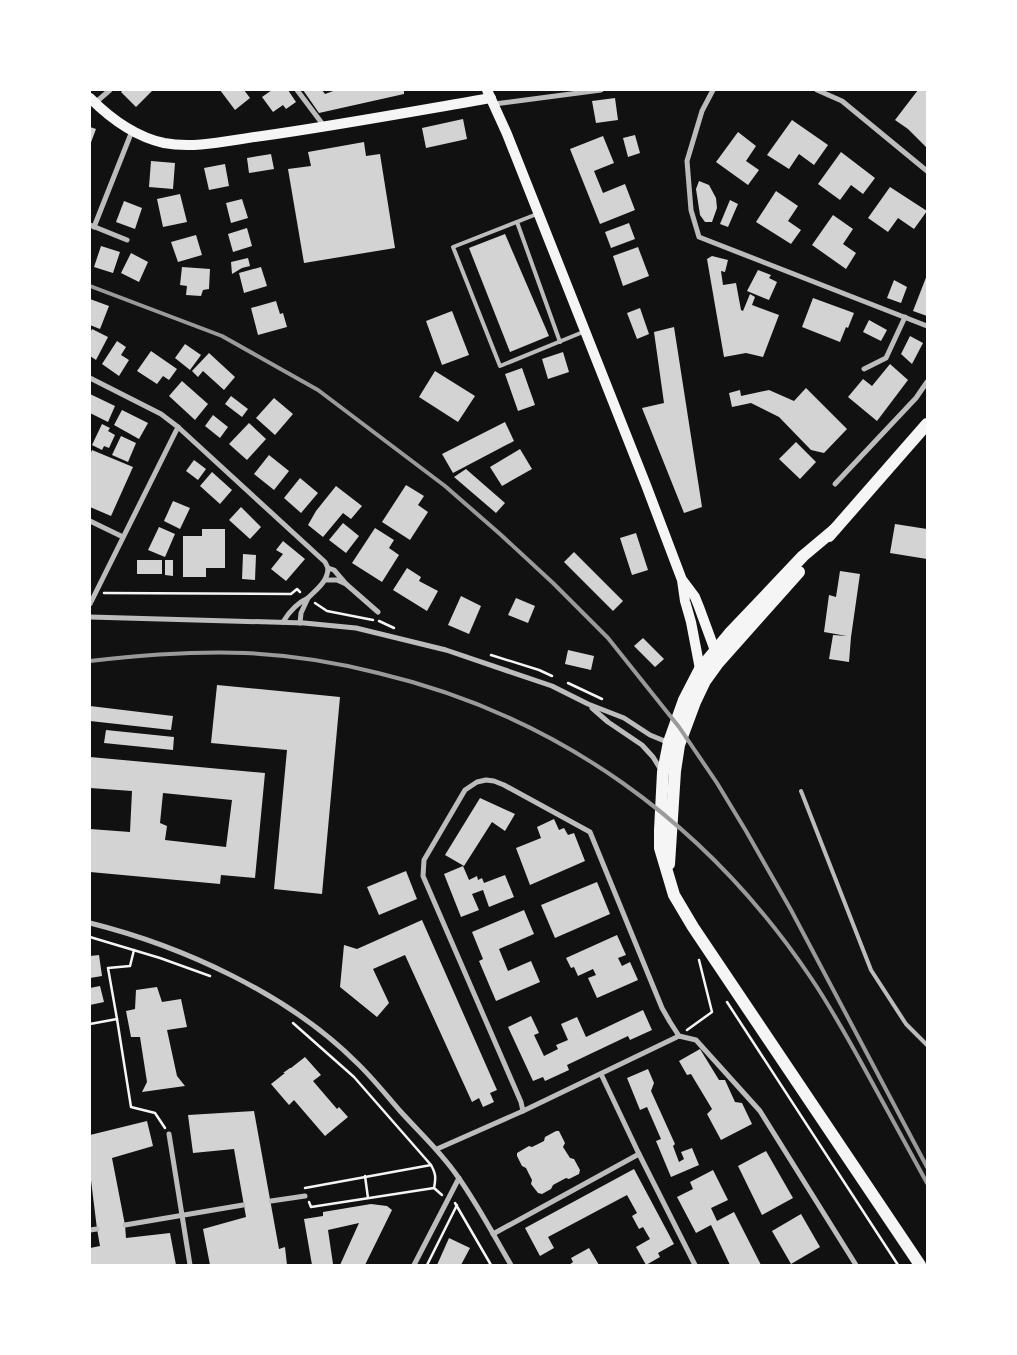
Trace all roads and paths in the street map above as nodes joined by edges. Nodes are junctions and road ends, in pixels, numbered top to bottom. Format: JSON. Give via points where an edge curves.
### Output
{"nodes":[{"id":1,"x":110,"y":90,"type":"edge"},
{"id":2,"x":297,"y":90,"type":"edge"},
{"id":3,"x":601,"y":90,"type":"edge"},
{"id":4,"x":713,"y":90,"type":"edge"},
{"id":5,"x":818,"y":90,"type":"edge"},
{"id":6,"x":491,"y":97,"type":"edge"},
{"id":7,"x":92,"y":101,"type":"edge"},
{"id":8,"x":324,"y":126,"type":"junction"},
{"id":9,"x":132,"y":131,"type":"junction"},
{"id":10,"x":927,"y":171,"type":"edge"},
{"id":11,"x":539,"y":213,"type":"junction"},
{"id":12,"x":517,"y":222,"type":"junction"},
{"id":13,"x":92,"y":226,"type":"edge"},
{"id":14,"x":127,"y":240,"type":"dead end"},
{"id":15,"x":905,"y":317,"type":"junction"},
{"id":16,"x":927,"y":326,"type":"edge"},
{"id":17,"x":585,"y":332,"type":"junction"},
{"id":18,"x":560,"y":342,"type":"junction"},
{"id":19,"x":864,"y":369,"type":"dead end"},
{"id":20,"x":90,"y":378,"type":"edge"},
{"id":21,"x":927,"y":382,"type":"edge"},
{"id":22,"x":927,"y":424,"type":"edge"},
{"id":23,"x":178,"y":427,"type":"junction"},
{"id":24,"x":835,"y":484,"type":"dead end"},
{"id":25,"x":90,"y":521,"type":"edge"},
{"id":26,"x":834,"y":530,"type":"junction"},
{"id":27,"x":123,"y":537,"type":"junction"},
{"id":28,"x":328,"y":568,"type":"junction"},
{"id":29,"x":326,"y":580,"type":"junction"},
{"id":30,"x":682,"y":580,"type":"junction"},
{"id":31,"x":346,"y":584,"type":"junction"},
{"id":32,"x":308,"y":598,"type":"junction"},
{"id":33,"x":90,"y":604,"type":"edge"},
{"id":34,"x":378,"y":612,"type":"dead end"},
{"id":35,"x":90,"y":617,"type":"edge"},
{"id":36,"x":283,"y":622,"type":"junction"},
{"id":37,"x":300,"y":623,"type":"junction"},
{"id":38,"x":721,"y":651,"type":"junction"},
{"id":39,"x":700,"y":669,"type":"junction"},
{"id":40,"x":695,"y":688,"type":"junction"},
{"id":41,"x":588,"y":704,"type":"junction"},
{"id":42,"x":676,"y":739,"type":"junction"},
{"id":43,"x":663,"y":772,"type":"junction"},
{"id":44,"x":801,"y":792,"type":"dead end"},
{"id":45,"x":667,"y":801,"type":"junction"},
{"id":46,"x":90,"y":923,"type":"edge"},
{"id":47,"x":90,"y":937,"type":"edge"},
{"id":48,"x":134,"y":950,"type":"junction"},
{"id":49,"x":699,"y":958,"type":"dead end"},
{"id":50,"x":218,"y":979,"type":"dead end"},
{"id":51,"x":117,"y":1019,"type":"junction"},
{"id":52,"x":290,"y":1020,"type":"dead end"},
{"id":53,"x":90,"y":1024,"type":"edge"},
{"id":54,"x":679,"y":1036,"type":"junction"},
{"id":55,"x":927,"y":1045,"type":"edge"},
{"id":56,"x":601,"y":1074,"type":"junction"},
{"id":57,"x":523,"y":1111,"type":"junction"},
{"id":58,"x":169,"y":1134,"type":"joint"},
{"id":59,"x":437,"y":1149,"type":"junction"},
{"id":60,"x":639,"y":1154,"type":"junction"},
{"id":61,"x":431,"y":1165,"type":"junction"},
{"id":62,"x":365,"y":1176,"type":"junction"},
{"id":63,"x":459,"y":1178,"type":"junction"},
{"id":64,"x":305,"y":1196,"type":"junction"},
{"id":65,"x":368,"y":1198,"type":"junction"},
{"id":66,"x":271,"y":1201,"type":"dead end"},
{"id":67,"x":243,"y":1205,"type":"dead end"},
{"id":68,"x":181,"y":1215,"type":"junction"},
{"id":69,"x":125,"y":1224,"type":"dead end"},
{"id":70,"x":97,"y":1229,"type":"dead end"},
{"id":71,"x":90,"y":1230,"type":"edge"},
{"id":72,"x":493,"y":1234,"type":"junction"},
{"id":73,"x":190,"y":1265,"type":"edge"},
{"id":74,"x":414,"y":1265,"type":"edge"},
{"id":75,"x":427,"y":1265,"type":"edge"},
{"id":76,"x":491,"y":1265,"type":"edge"},
{"id":77,"x":511,"y":1265,"type":"edge"},
{"id":78,"x":695,"y":1265,"type":"edge"},
{"id":79,"x":856,"y":1265,"type":"edge"},
{"id":80,"x":920,"y":1265,"type":"edge"}],
"edges":[{"from":1,"to":7,"type":"street"},
{"from":2,"to":8,"type":"street"},
{"from":3,"to":6,"type":"street"},
{"from":4,"to":15,"type":"street","via":[[702,111],[686,161],[691,210],[699,237]]},
{"from":5,"to":10,"type":"street","via":[[842,101]]},
{"from":6,"to":8,"type":"main road"},
{"from":6,"to":11,"type":"main road"},
{"from":7,"to":9,"type":"main road"},
{"from":8,"to":9,"type":"main road","via":[[186,145],[165,143]]},
{"from":9,"to":13,"type":"street"},
{"from":11,"to":12,"type":"lane"},
{"from":11,"to":17,"type":"main road"},
{"from":12,"to":18,"type":"lane"},
{"from":12,"to":18,"type":"lane","via":[[453,248],[500,366]]},
{"from":13,"to":14,"type":"street"},
{"from":15,"to":16,"type":"street"},
{"from":15,"to":19,"type":"street","via":[[886,358]]},
{"from":17,"to":18,"type":"lane"},
{"from":17,"to":30,"type":"main road"},
{"from":20,"to":23,"type":"street","via":[[161,414]]},
{"from":21,"to":24,"type":"street","via":[[916,398]]},
{"from":22,"to":26,"type":"main road"},
{"from":23,"to":27,"type":"street"},
{"from":23,"to":28,"type":"street"},
{"from":25,"to":27,"type":"street"},
{"from":26,"to":38,"type":"main road","via":[[748,628]]},
{"from":26,"to":38,"type":"main road","via":[[803,556],[747,614],[729,634]]},
{"from":27,"to":33,"type":"street"},
{"from":28,"to":29,"type":"street"},
{"from":28,"to":31,"type":"street"},
{"from":29,"to":31,"type":"street"},
{"from":29,"to":32,"type":"street"},
{"from":30,"to":38,"type":"main road","via":[[695,597]]},
{"from":30,"to":39,"type":"main road"},
{"from":31,"to":34,"type":"street"},
{"from":32,"to":36,"type":"street","via":[[300,602]]},
{"from":32,"to":37,"type":"street"},
{"from":35,"to":36,"type":"street"},
{"from":36,"to":37,"type":"street"},
{"from":37,"to":41,"type":"street","via":[[356,628],[446,650],[552,686]]},
{"from":38,"to":39,"type":"main road"},
{"from":38,"to":40,"type":"main road","via":[[718,663],[705,682]]},
{"from":39,"to":40,"type":"main road"},
{"from":40,"to":42,"type":"main road"},
{"from":41,"to":42,"type":"street","via":[[624,718],[650,735]]},
{"from":41,"to":43,"type":"street","via":[[642,745]]},
{"from":42,"to":43,"type":"main road"},
{"from":42,"to":45,"type":"main road","via":[[674,771]]},
{"from":43,"to":45,"type":"main road"},
{"from":44,"to":55,"type":"lane","via":[[871,970],[906,1024]]},
{"from":45,"to":80,"type":"main road","via":[[665,848],[671,886],[681,908]]},
{"from":46,"to":59,"type":"street","via":[[160,944],[276,1000],[306,1020],[356,1062]]},
{"from":47,"to":48,"type":"path"},
{"from":48,"to":50,"type":"path"},
{"from":48,"to":51,"type":"path","via":[[130,966],[108,968]]},
{"from":49,"to":54,"type":"path","via":[[712,1012]]},
{"from":51,"to":53,"type":"path"},
{"from":51,"to":58,"type":"path","via":[[131,1107],[155,1113]]},
{"from":52,"to":61,"type":"path","via":[[354,1077]]},
{"from":54,"to":56,"type":"street"},
{"from":54,"to":57,"type":"street","via":[[662,1008],[590,832],[504,785],[486,780],[478,782],[465,790],[424,860],[423,876]]},
{"from":54,"to":79,"type":"street","via":[[696,1040],[760,1111]]},
{"from":56,"to":57,"type":"street"},
{"from":56,"to":60,"type":"street"},
{"from":57,"to":59,"type":"street"},
{"from":58,"to":68,"type":"street"},
{"from":59,"to":63,"type":"street"},
{"from":60,"to":72,"type":"street"},
{"from":60,"to":78,"type":"street"},
{"from":61,"to":62,"type":"path"},
{"from":61,"to":65,"type":"path","via":[[436,1172],[434,1188]]},
{"from":62,"to":64,"type":"path","via":[[306,1187]]},
{"from":62,"to":65,"type":"path"},
{"from":63,"to":72,"type":"street"},
{"from":63,"to":74,"type":"street"},
{"from":64,"to":65,"type":"path","via":[[311,1207]]},
{"from":64,"to":66,"type":"street"},
{"from":67,"to":68,"type":"street"},
{"from":68,"to":69,"type":"street"},
{"from":68,"to":73,"type":"street"},
{"from":70,"to":71,"type":"street"},
{"from":72,"to":77,"type":"street"},
{"from":75,"to":76,"type":"path","via":[[457,1204]]}]}
